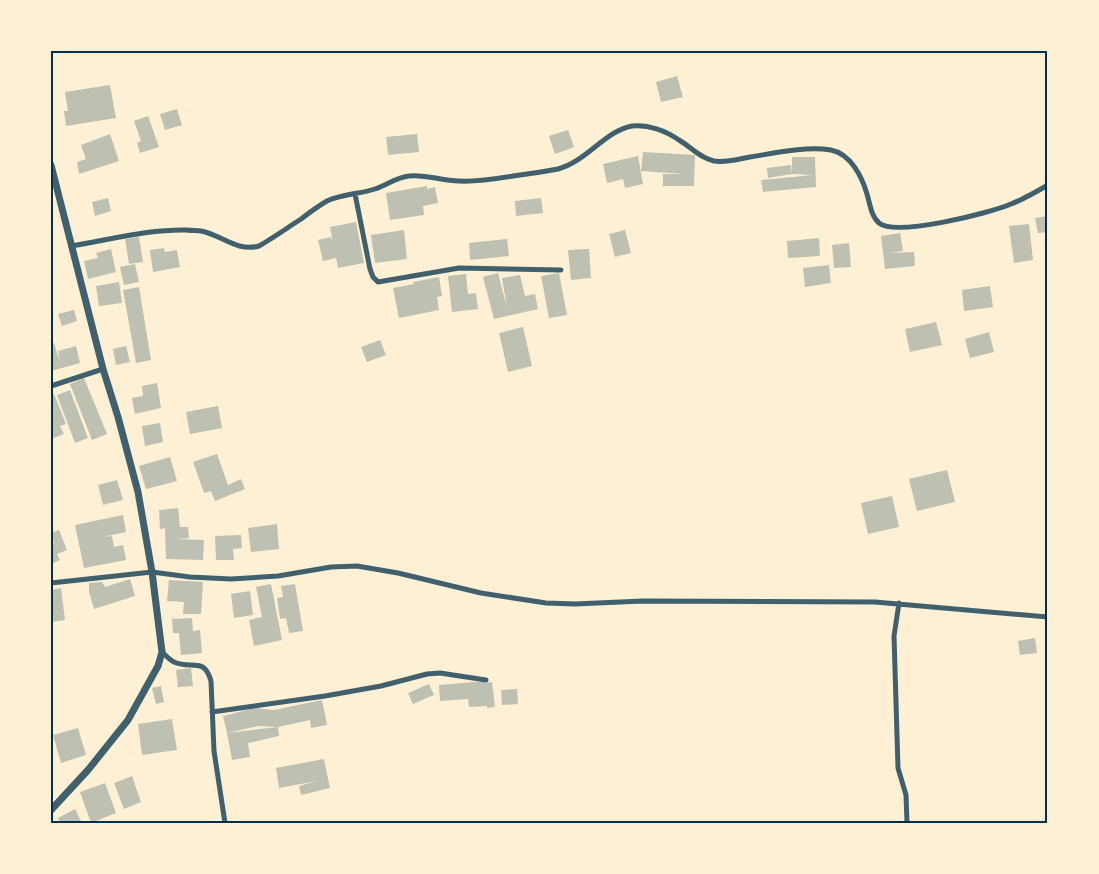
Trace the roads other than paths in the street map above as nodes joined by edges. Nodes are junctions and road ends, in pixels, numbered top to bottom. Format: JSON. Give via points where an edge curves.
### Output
{"nodes":[{"id":1,"x":51,"y":165,"type":"edge"},
{"id":2,"x":1048,"y":185,"type":"edge"},
{"id":3,"x":355,"y":194,"type":"junction"},
{"id":4,"x":71,"y":246,"type":"junction"},
{"id":5,"x":561,"y":270,"type":"dead end"},
{"id":6,"x":103,"y":369,"type":"junction"},
{"id":7,"x":51,"y":386,"type":"edge"},
{"id":8,"x":152,"y":572,"type":"junction"},
{"id":9,"x":51,"y":583,"type":"edge"},
{"id":10,"x":899,"y":603,"type":"junction"},
{"id":11,"x":1048,"y":617,"type":"edge"},
{"id":12,"x":162,"y":652,"type":"junction"},
{"id":13,"x":486,"y":680,"type":"dead end"},
{"id":14,"x":212,"y":712,"type":"junction"},
{"id":15,"x":51,"y":810,"type":"edge"},
{"id":16,"x":225,"y":823,"type":"edge"},
{"id":17,"x":908,"y":823,"type":"edge"}],
"edges":[{"from":1,"to":4,"type":"street"},
{"from":2,"to":3,"type":"street","via":[[982,214],[891,227],[875,218],[862,180],[850,162],[837,152],[790,151],[716,161],[662,131],[634,126],[622,129],[584,157],[554,170],[460,182],[411,176]]},
{"from":3,"to":4,"type":"street","via":[[327,201],[268,241],[250,248],[201,231],[184,230],[140,233]]},
{"from":3,"to":5,"type":"street","via":[[370,269],[378,282],[459,268]]},
{"from":4,"to":6,"type":"street"},
{"from":6,"to":7,"type":"street"},
{"from":6,"to":8,"type":"street","via":[[138,492]]},
{"from":8,"to":9,"type":"street"},
{"from":8,"to":10,"type":"street","via":[[231,579],[357,566],[546,603]]},
{"from":8,"to":12,"type":"street"},
{"from":10,"to":11,"type":"street"},
{"from":10,"to":17,"type":"street","via":[[894,636],[898,768],[906,795]]},
{"from":12,"to":14,"type":"street","via":[[174,662],[198,664],[205,669],[211,681]]},
{"from":12,"to":15,"type":"street","via":[[128,720]]},
{"from":13,"to":14,"type":"street","via":[[428,674],[325,696]]},
{"from":14,"to":16,"type":"street"}]}
